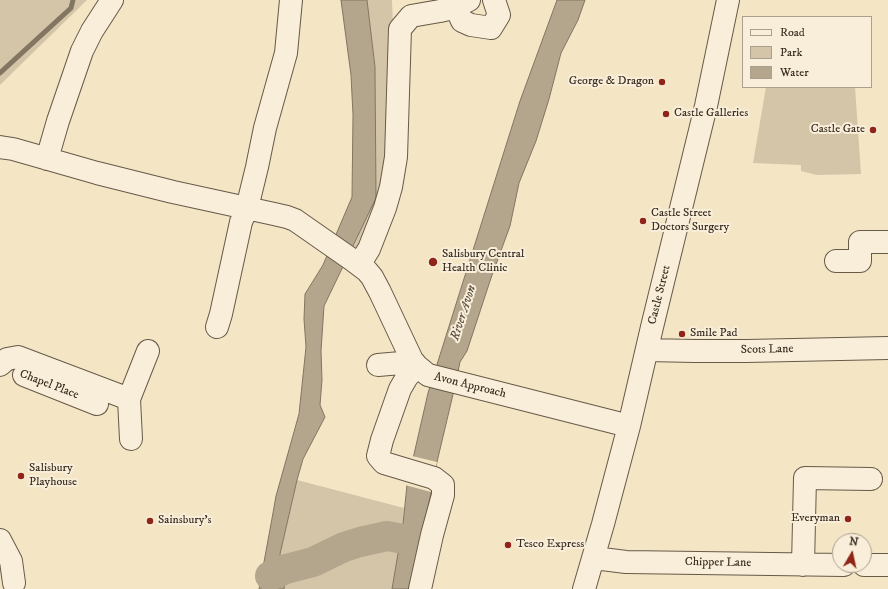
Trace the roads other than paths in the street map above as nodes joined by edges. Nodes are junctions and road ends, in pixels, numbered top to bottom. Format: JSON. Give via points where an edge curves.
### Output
{"nodes":[{"id":1,"x":112,"y":0,"type":"edge"},
{"id":2,"x":291,"y":0,"type":"edge"},
{"id":3,"x":494,"y":0,"type":"edge"},
{"id":4,"x":728,"y":0,"type":"edge"},
{"id":5,"x":460,"y":2,"type":"edge"},
{"id":6,"x":0,"y":147,"type":"edge"},
{"id":7,"x":48,"y":159,"type":"junction"},
{"id":8,"x":247,"y":208,"type":"junction"},
{"id":9,"x":888,"y":242,"type":"edge"},
{"id":10,"x":836,"y":261,"type":"dead end"},
{"id":11,"x":357,"y":263,"type":"junction"},
{"id":12,"x":217,"y":327,"type":"dead end"},
{"id":13,"x":888,"y":348,"type":"edge"},
{"id":14,"x":647,"y":350,"type":"junction"},
{"id":15,"x":148,"y":351,"type":"dead end"},
{"id":16,"x":0,"y":365,"type":"edge"},
{"id":17,"x":378,"y":365,"type":"dead end"},
{"id":18,"x":420,"y":367,"type":"junction"},
{"id":19,"x":129,"y":398,"type":"junction"},
{"id":20,"x":97,"y":404,"type":"dead end"},
{"id":21,"x":629,"y":426,"type":"junction"},
{"id":22,"x":131,"y":439,"type":"dead end"},
{"id":23,"x":871,"y":479,"type":"dead end"},
{"id":24,"x":0,"y":540,"type":"edge"},
{"id":25,"x":594,"y":558,"type":"junction"},
{"id":26,"x":803,"y":565,"type":"junction"},
{"id":27,"x":832,"y":565,"type":"edge"},
{"id":28,"x":872,"y":565,"type":"edge"},
{"id":29,"x":888,"y":565,"type":"edge"},
{"id":30,"x":12,"y":585,"type":"edge"},
{"id":31,"x":420,"y":589,"type":"edge"},
{"id":32,"x":584,"y":589,"type":"edge"}],
"edges":[{"from":1,"to":7,"type":"street","via":[[82,51]]},
{"from":2,"to":8,"type":"street","via":[[286,53],[265,128]]},
{"from":3,"to":5,"type":"street","via":[[499,15],[492,28],[462,21]]},
{"from":4,"to":14,"type":"street","name":"Castle Street","via":[[706,106]]},
{"from":5,"to":11,"type":"street","via":[[440,11],[411,16],[400,30],[396,157],[391,187],[375,236],[362,260]]},
{"from":6,"to":7,"type":"street","via":[[13,148]]},
{"from":7,"to":8,"type":"street","via":[[173,192]]},
{"from":8,"to":11,"type":"street","via":[[287,217],[300,223]]},
{"from":8,"to":12,"type":"street","via":[[241,222]]},
{"from":9,"to":10,"type":"street","via":[[860,242],[860,261]]},
{"from":11,"to":18,"type":"street","via":[[372,277]]},
{"from":13,"to":14,"type":"street","name":"Scots Lane"},
{"from":14,"to":21,"type":"street","name":"Castle Street"},
{"from":15,"to":19,"type":"street"},
{"from":16,"to":19,"type":"street","via":[[7,359],[18,357]]},
{"from":16,"to":20,"type":"street","name":"Chapel Place"},
{"from":17,"to":18,"type":"street","via":[[401,363]]},
{"from":18,"to":21,"type":"street","name":"Avon Approach","via":[[456,382]]},
{"from":18,"to":31,"type":"street","via":[[407,377],[400,389],[378,456],[384,463],[434,478],[443,485],[443,495]]},
{"from":19,"to":22,"type":"street"},
{"from":21,"to":25,"type":"street","name":"Castle Street"},
{"from":23,"to":26,"type":"street","via":[[805,478]]},
{"from":24,"to":30,"type":"street","via":[[11,561]]},
{"from":25,"to":26,"type":"street","name":"Chipper Lane","via":[[618,562]]},
{"from":25,"to":32,"type":"street","name":"Castle Street"},
{"from":26,"to":27,"type":"street","name":"Chipper Lane"},
{"from":28,"to":29,"type":"street"}]}
